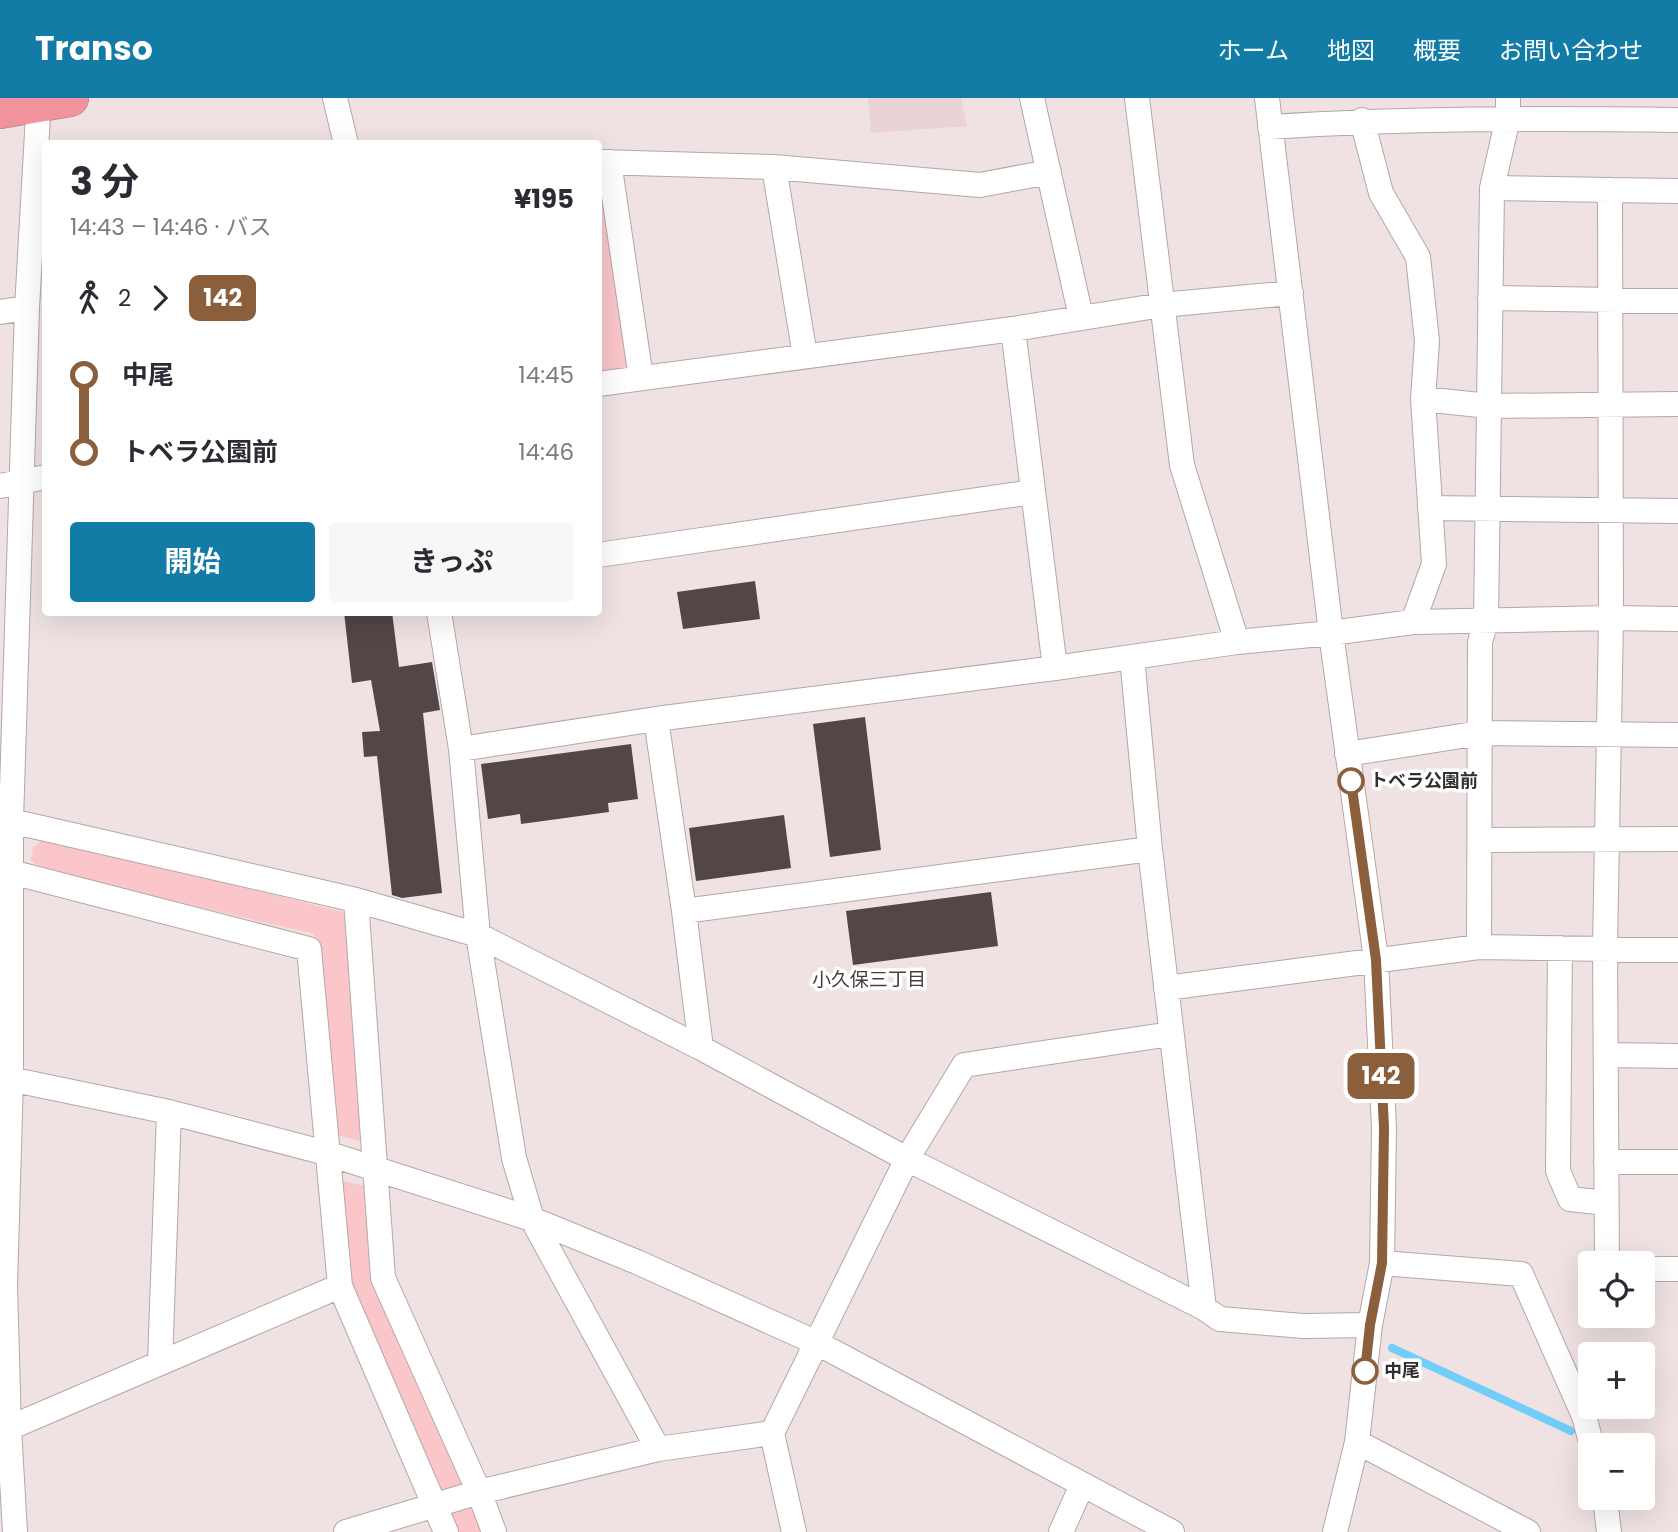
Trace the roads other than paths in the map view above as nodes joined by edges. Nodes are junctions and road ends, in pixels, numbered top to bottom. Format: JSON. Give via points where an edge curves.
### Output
{"nodes":[{"id":1,"x":335,"y":98,"type":"edge"},
{"id":2,"x":1032,"y":98,"type":"edge"},
{"id":3,"x":1137,"y":98,"type":"edge"},
{"id":4,"x":1267,"y":98,"type":"edge"},
{"id":5,"x":49,"y":100,"type":"edge"},
{"id":6,"x":1508,"y":108,"type":"edge"},
{"id":7,"x":0,"y":110,"type":"edge"},
{"id":8,"x":1678,"y":120,"type":"edge"},
{"id":9,"x":1362,"y":121,"type":"junction"},
{"id":10,"x":1270,"y":127,"type":"junction"},
{"id":11,"x":45,"y":140,"type":"edge"},
{"id":12,"x":345,"y":140,"type":"edge"},
{"id":13,"x":604,"y":162,"type":"edge"},
{"id":14,"x":42,"y":166,"type":"edge"},
{"id":15,"x":774,"y":167,"type":"junction"},
{"id":16,"x":1049,"y":172,"type":"junction"},
{"id":17,"x":1492,"y":188,"type":"junction"},
{"id":18,"x":1610,"y":190,"type":"junction"},
{"id":19,"x":1678,"y":191,"type":"edge"},
{"id":20,"x":1291,"y":293,"type":"junction"},
{"id":21,"x":1490,"y":298,"type":"junction"},
{"id":22,"x":1678,"y":300,"type":"edge"},
{"id":23,"x":1610,"y":301,"type":"junction"},
{"id":24,"x":1162,"y":305,"type":"junction"},
{"id":25,"x":27,"y":308,"type":"junction"},
{"id":26,"x":0,"y":312,"type":"edge"},
{"id":27,"x":1081,"y":317,"type":"junction"},
{"id":28,"x":1013,"y":329,"type":"junction"},
{"id":29,"x":805,"y":356,"type":"junction"},
{"id":30,"x":641,"y":378,"type":"junction"},
{"id":31,"x":602,"y":383,"type":"edge"},
{"id":32,"x":1423,"y":399,"type":"junction"},
{"id":33,"x":1610,"y":404,"type":"junction"},
{"id":34,"x":1678,"y":404,"type":"edge"},
{"id":35,"x":1489,"y":406,"type":"junction"},
{"id":36,"x":22,"y":481,"type":"edge"},
{"id":37,"x":1032,"y":492,"type":"junction"},
{"id":38,"x":1430,"y":508,"type":"junction"},
{"id":39,"x":1488,"y":509,"type":"junction"},
{"id":40,"x":1610,"y":510,"type":"junction"},
{"id":41,"x":1678,"y":511,"type":"edge"},
{"id":42,"x":602,"y":554,"type":"edge"},
{"id":43,"x":440,"y":616,"type":"edge"},
{"id":44,"x":1611,"y":618,"type":"junction"},
{"id":45,"x":1678,"y":620,"type":"edge"},
{"id":46,"x":1486,"y":621,"type":"junction"},
{"id":47,"x":1413,"y":622,"type":"junction"},
{"id":48,"x":1331,"y":633,"type":"junction"},
{"id":49,"x":1237,"y":642,"type":"junction"},
{"id":50,"x":1132,"y":657,"type":"junction"},
{"id":51,"x":1055,"y":668,"type":"junction"},
{"id":52,"x":656,"y":719,"type":"junction"},
{"id":53,"x":1480,"y":733,"type":"junction"},
{"id":54,"x":1609,"y":735,"type":"junction"},
{"id":55,"x":1678,"y":735,"type":"edge"},
{"id":56,"x":461,"y":749,"type":"junction"},
{"id":57,"x":1347,"y":754,"type":"junction"},
{"id":58,"x":5,"y":821,"type":"edge"},
{"id":59,"x":1607,"y":838,"type":"junction"},
{"id":60,"x":1678,"y":839,"type":"edge"},
{"id":61,"x":1480,"y":840,"type":"junction"},
{"id":62,"x":1150,"y":849,"type":"junction"},
{"id":63,"x":11,"y":872,"type":"junction"},
{"id":64,"x":356,"y":900,"type":"junction"},
{"id":65,"x":684,"y":911,"type":"junction"},
{"id":66,"x":478,"y":934,"type":"junction"},
{"id":67,"x":1479,"y":947,"type":"junction"},
{"id":68,"x":1560,"y":948,"type":"junction"},
{"id":69,"x":1605,"y":949,"type":"junction"},
{"id":70,"x":1678,"y":950,"type":"edge"},
{"id":71,"x":1376,"y":960,"type":"junction"},
{"id":72,"x":1167,"y":988,"type":"junction"},
{"id":73,"x":1171,"y":1034,"type":"junction"},
{"id":74,"x":701,"y":1048,"type":"junction"},
{"id":75,"x":1606,"y":1055,"type":"junction"},
{"id":76,"x":1678,"y":1056,"type":"edge"},
{"id":77,"x":5,"y":1077,"type":"edge"},
{"id":78,"x":169,"y":1112,"type":"junction"},
{"id":79,"x":326,"y":1153,"type":"junction"},
{"id":80,"x":907,"y":1159,"type":"junction"},
{"id":81,"x":1606,"y":1161,"type":"junction"},
{"id":82,"x":1678,"y":1162,"type":"edge"},
{"id":83,"x":375,"y":1168,"type":"junction"},
{"id":84,"x":1606,"y":1203,"type":"junction"},
{"id":85,"x":532,"y":1219,"type":"junction"},
{"id":86,"x":1607,"y":1251,"type":"edge"},
{"id":87,"x":1382,"y":1263,"type":"junction"},
{"id":88,"x":1655,"y":1269,"type":"edge"},
{"id":89,"x":1678,"y":1269,"type":"edge"},
{"id":90,"x":3,"y":1286,"type":"edge"},
{"id":91,"x":340,"y":1286,"type":"junction"},
{"id":92,"x":1205,"y":1308,"type":"junction"},
{"id":93,"x":1370,"y":1325,"type":"junction"},
{"id":94,"x":817,"y":1343,"type":"junction"},
{"id":95,"x":160,"y":1362,"type":"junction"},
{"id":96,"x":9,"y":1428,"type":"junction"},
{"id":97,"x":772,"y":1433,"type":"junction"},
{"id":98,"x":1589,"y":1433,"type":"edge"},
{"id":99,"x":1357,"y":1442,"type":"junction"},
{"id":100,"x":658,"y":1449,"type":"junction"},
{"id":101,"x":1082,"y":1485,"type":"junction"},
{"id":102,"x":480,"y":1492,"type":"junction"},
{"id":103,"x":436,"y":1506,"type":"junction"},
{"id":104,"x":1606,"y":1510,"type":"edge"},
{"id":105,"x":15,"y":1532,"type":"edge"},
{"id":106,"x":346,"y":1532,"type":"edge"},
{"id":107,"x":446,"y":1532,"type":"edge"},
{"id":108,"x":494,"y":1532,"type":"edge"},
{"id":109,"x":794,"y":1532,"type":"edge"},
{"id":110,"x":1061,"y":1532,"type":"edge"},
{"id":111,"x":1172,"y":1532,"type":"edge"},
{"id":112,"x":1335,"y":1532,"type":"edge"},
{"id":113,"x":1528,"y":1532,"type":"edge"},
{"id":114,"x":1609,"y":1532,"type":"edge"}],
"edges":[{"from":1,"to":12,"type":"street"},
{"from":2,"to":16,"type":"street"},
{"from":3,"to":24,"type":"street"},
{"from":4,"to":10,"type":"street"},
{"from":5,"to":7,"type":"highway"},
{"from":5,"to":11,"type":"street"},
{"from":6,"to":8,"type":"street"},
{"from":6,"to":9,"type":"street"},
{"from":6,"to":17,"type":"street"},
{"from":9,"to":10,"type":"street"},
{"from":9,"to":32,"type":"street","via":[[1381,193],[1418,257],[1427,341]]},
{"from":10,"to":20,"type":"street"},
{"from":13,"to":15,"type":"street"},
{"from":13,"to":30,"type":"street"},
{"from":14,"to":25,"type":"street"},
{"from":15,"to":16,"type":"street","via":[[980,185]]},
{"from":15,"to":29,"type":"street"},
{"from":16,"to":27,"type":"street"},
{"from":17,"to":18,"type":"street"},
{"from":17,"to":21,"type":"street"},
{"from":18,"to":19,"type":"street"},
{"from":18,"to":23,"type":"street"},
{"from":20,"to":24,"type":"street"},
{"from":20,"to":48,"type":"street"},
{"from":21,"to":23,"type":"street"},
{"from":21,"to":35,"type":"street"},
{"from":22,"to":23,"type":"street"},
{"from":23,"to":33,"type":"street"},
{"from":24,"to":27,"type":"street"},
{"from":24,"to":49,"type":"street","via":[[1182,465]]},
{"from":25,"to":26,"type":"street"},
{"from":25,"to":36,"type":"street"},
{"from":27,"to":28,"type":"street"},
{"from":28,"to":29,"type":"street"},
{"from":28,"to":37,"type":"street"},
{"from":29,"to":30,"type":"street"},
{"from":30,"to":31,"type":"street"},
{"from":32,"to":35,"type":"street"},
{"from":32,"to":38,"type":"street"},
{"from":33,"to":34,"type":"street"},
{"from":33,"to":35,"type":"street"},
{"from":33,"to":40,"type":"street"},
{"from":35,"to":39,"type":"street"},
{"from":36,"to":58,"type":"street"},
{"from":37,"to":42,"type":"street"},
{"from":37,"to":51,"type":"street"},
{"from":38,"to":39,"type":"street"},
{"from":38,"to":47,"type":"street","via":[[1434,564]]},
{"from":39,"to":40,"type":"street"},
{"from":39,"to":46,"type":"street"},
{"from":40,"to":41,"type":"street"},
{"from":40,"to":44,"type":"street"},
{"from":43,"to":56,"type":"street"},
{"from":44,"to":45,"type":"street"},
{"from":44,"to":46,"type":"street"},
{"from":44,"to":54,"type":"street"},
{"from":46,"to":47,"type":"street"},
{"from":46,"to":53,"type":"street","via":[[1480,642]]},
{"from":47,"to":48,"type":"street"},
{"from":48,"to":49,"type":"street"},
{"from":48,"to":57,"type":"street"},
{"from":49,"to":50,"type":"street"},
{"from":50,"to":51,"type":"street"},
{"from":50,"to":62,"type":"street"},
{"from":51,"to":52,"type":"street"},
{"from":52,"to":56,"type":"street"},
{"from":52,"to":65,"type":"street"},
{"from":53,"to":54,"type":"street"},
{"from":53,"to":57,"type":"street"},
{"from":53,"to":61,"type":"street"},
{"from":54,"to":55,"type":"street"},
{"from":54,"to":59,"type":"street"},
{"from":56,"to":66,"type":"street"},
{"from":57,"to":71,"type":"street"},
{"from":58,"to":63,"type":"street"},
{"from":58,"to":64,"type":"street"},
{"from":59,"to":60,"type":"street"},
{"from":59,"to":61,"type":"street"},
{"from":59,"to":69,"type":"street"},
{"from":61,"to":67,"type":"street"},
{"from":62,"to":65,"type":"street"},
{"from":62,"to":72,"type":"street"},
{"from":63,"to":77,"type":"street"},
{"from":63,"to":79,"type":"street","via":[[309,949]]},
{"from":64,"to":66,"type":"street"},
{"from":64,"to":83,"type":"street"},
{"from":65,"to":74,"type":"street"},
{"from":66,"to":74,"type":"street"},
{"from":66,"to":85,"type":"street","via":[[514,1158]]},
{"from":67,"to":68,"type":"street"},
{"from":67,"to":71,"type":"street"},
{"from":68,"to":69,"type":"street"},
{"from":68,"to":84,"type":"street","via":[[1558,1171],[1570,1199]]},
{"from":69,"to":70,"type":"street"},
{"from":69,"to":75,"type":"street"},
{"from":71,"to":72,"type":"street"},
{"from":71,"to":87,"type":"street","via":[[1384,1128]]},
{"from":72,"to":73,"type":"street"},
{"from":73,"to":80,"type":"street","via":[[964,1065]]},
{"from":73,"to":92,"type":"street"},
{"from":74,"to":80,"type":"street"},
{"from":75,"to":76,"type":"street"},
{"from":75,"to":81,"type":"street"},
{"from":77,"to":78,"type":"street"},
{"from":77,"to":90,"type":"street"},
{"from":78,"to":79,"type":"street"},
{"from":78,"to":95,"type":"street"},
{"from":79,"to":83,"type":"street"},
{"from":79,"to":91,"type":"street"},
{"from":80,"to":92,"type":"street"},
{"from":80,"to":94,"type":"street"},
{"from":81,"to":82,"type":"street"},
{"from":81,"to":84,"type":"street"},
{"from":83,"to":85,"type":"street"},
{"from":83,"to":102,"type":"street","via":[[383,1278]]},
{"from":84,"to":86,"type":"street"},
{"from":85,"to":94,"type":"street"},
{"from":85,"to":100,"type":"street"},
{"from":87,"to":93,"type":"street"},
{"from":87,"to":98,"type":"street","via":[[1521,1274]]},
{"from":88,"to":89,"type":"street"},
{"from":90,"to":96,"type":"street"},
{"from":91,"to":95,"type":"street"},
{"from":91,"to":103,"type":"street"},
{"from":92,"to":93,"type":"street","via":[[1220,1319],[1303,1326]]},
{"from":93,"to":99,"type":"street"},
{"from":94,"to":97,"type":"street"},
{"from":94,"to":101,"type":"street"},
{"from":95,"to":96,"type":"street"},
{"from":96,"to":105,"type":"street"},
{"from":97,"to":100,"type":"street"},
{"from":97,"to":109,"type":"street"},
{"from":99,"to":112,"type":"street"},
{"from":99,"to":113,"type":"street"},
{"from":100,"to":102,"type":"street"},
{"from":101,"to":110,"type":"street"},
{"from":101,"to":111,"type":"street"},
{"from":102,"to":103,"type":"street"},
{"from":102,"to":108,"type":"street"},
{"from":103,"to":106,"type":"street"},
{"from":103,"to":107,"type":"street"},
{"from":104,"to":114,"type":"street"}]}
